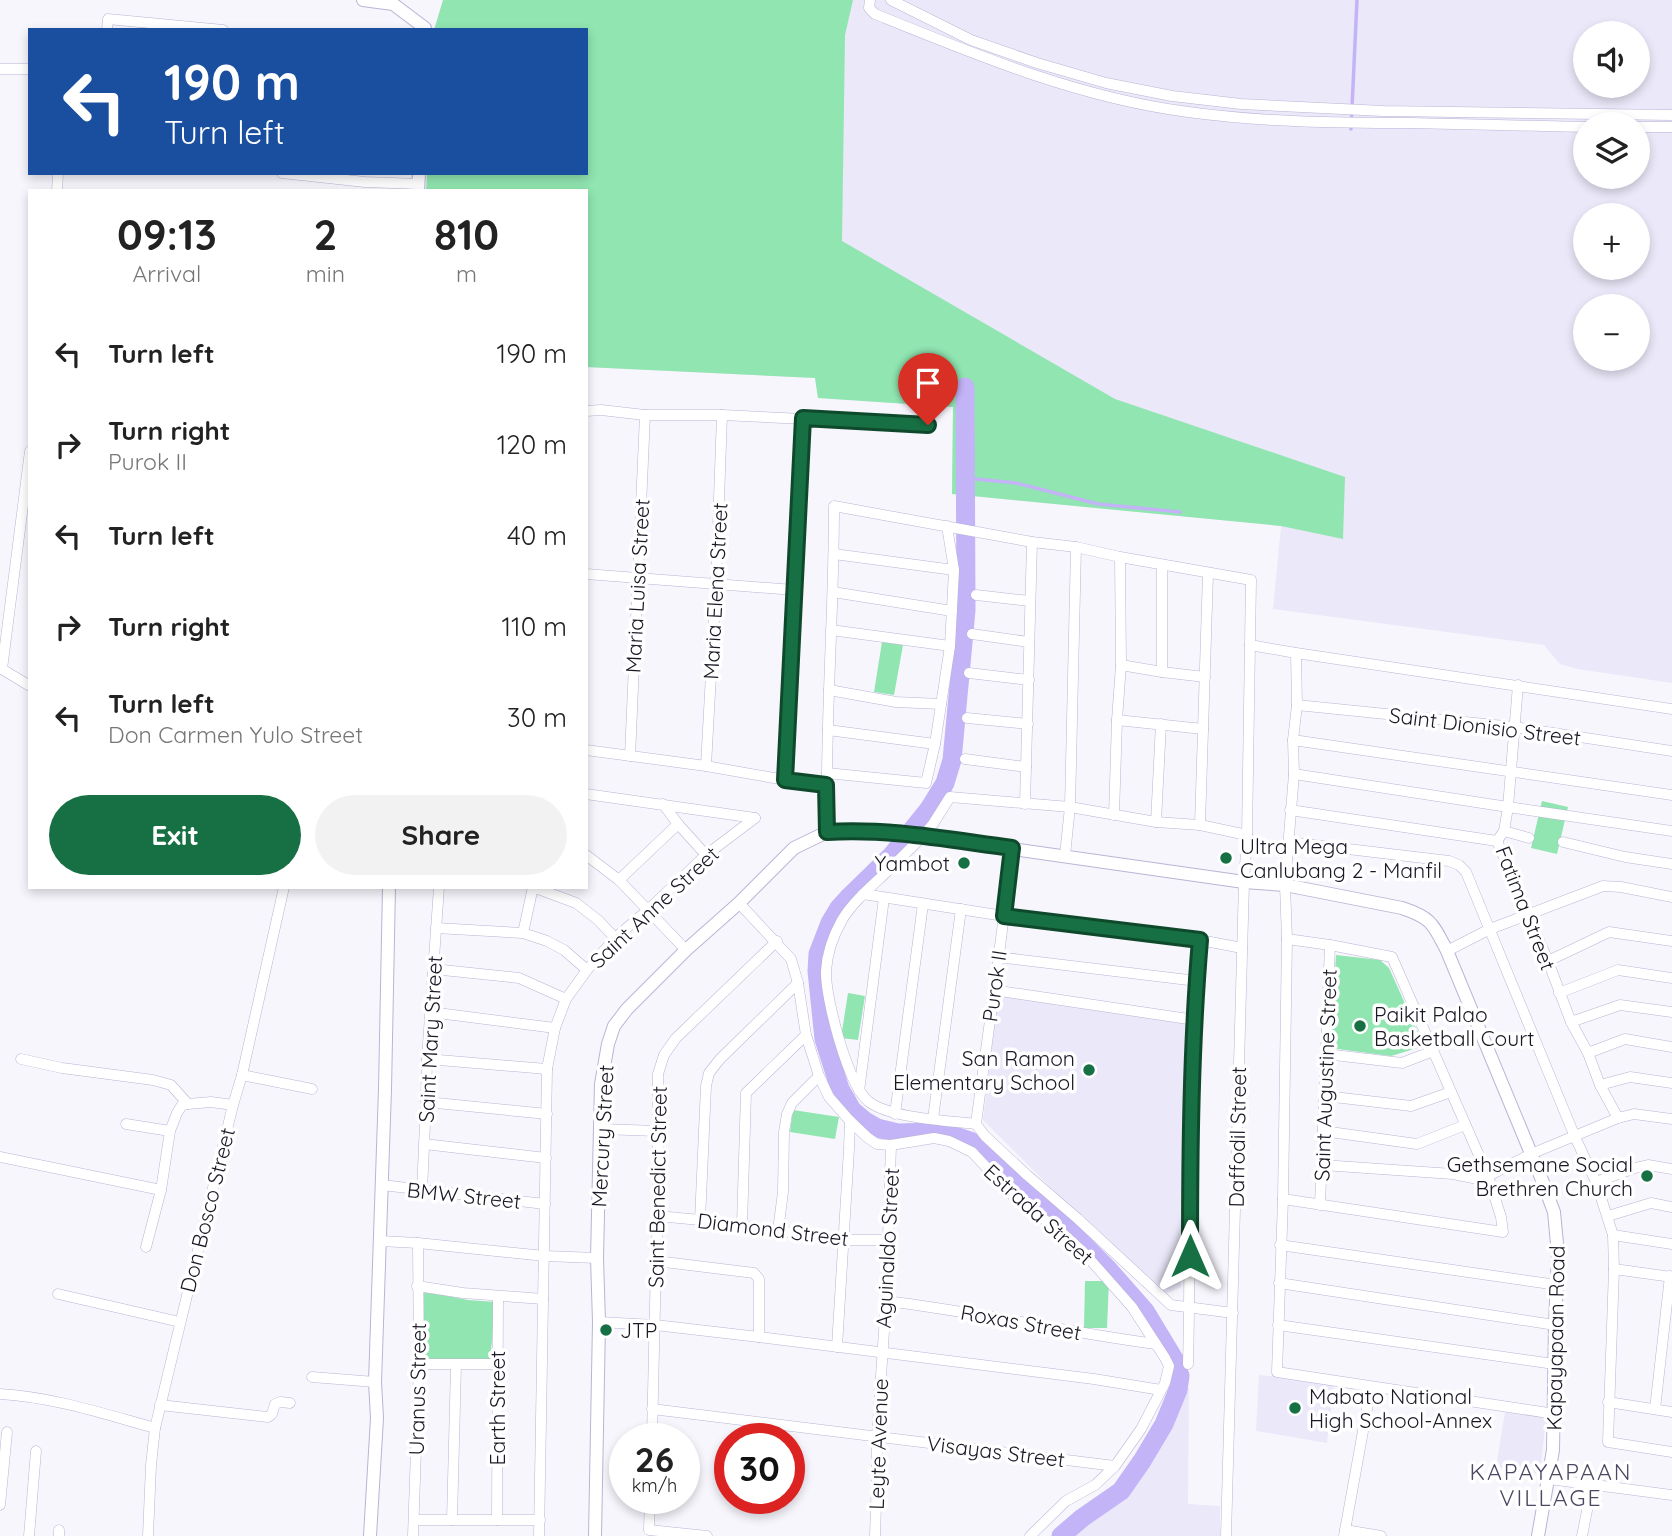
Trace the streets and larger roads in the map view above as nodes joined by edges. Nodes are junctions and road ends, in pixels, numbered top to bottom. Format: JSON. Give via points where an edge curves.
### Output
{"nodes":[{"id":1,"x":363,"y":0,"type":"edge"},
{"id":2,"x":870,"y":0,"type":"edge"},
{"id":3,"x":891,"y":0,"type":"edge"},
{"id":4,"x":107,"y":28,"type":"edge"},
{"id":5,"x":180,"y":28,"type":"edge"},
{"id":6,"x":425,"y":28,"type":"edge"},
{"id":7,"x":0,"y":69,"type":"edge"},
{"id":8,"x":28,"y":69,"type":"edge"},
{"id":9,"x":1672,"y":115,"type":"edge"},
{"id":10,"x":1573,"y":127,"type":"edge"},
{"id":11,"x":1650,"y":127,"type":"edge"},
{"id":12,"x":1672,"y":127,"type":"edge"},
{"id":13,"x":323,"y":175,"type":"edge"},
{"id":14,"x":366,"y":177,"type":"edge"},
{"id":15,"x":418,"y":183,"type":"edge"},
{"id":16,"x":588,"y":411,"type":"edge"},
{"id":17,"x":645,"y":415,"type":"junction"},
{"id":18,"x":722,"y":415,"type":"junction"},
{"id":19,"x":803,"y":418,"type":"junction"},
{"id":20,"x":928,"y":425,"type":"dead end"},
{"id":21,"x":28,"y":466,"type":"edge"},
{"id":22,"x":950,"y":527,"type":"junction"},
{"id":23,"x":1032,"y":542,"type":"junction"},
{"id":24,"x":1076,"y":547,"type":"junction"},
{"id":25,"x":834,"y":554,"type":"junction"},
{"id":26,"x":1120,"y":557,"type":"junction"},
{"id":27,"x":1162,"y":565,"type":"junction"},
{"id":28,"x":954,"y":570,"type":"junction"},
{"id":29,"x":1208,"y":573,"type":"junction"},
{"id":30,"x":588,"y":574,"type":"edge"},
{"id":31,"x":638,"y":578,"type":"junction"},
{"id":32,"x":716,"y":583,"type":"junction"},
{"id":33,"x":794,"y":590,"type":"junction"},
{"id":34,"x":833,"y":592,"type":"junction"},
{"id":35,"x":976,"y":595,"type":"dead end"},
{"id":36,"x":1030,"y":601,"type":"junction"},
{"id":37,"x":952,"y":611,"type":"junction"},
{"id":38,"x":831,"y":630,"type":"junction"},
{"id":39,"x":972,"y":634,"type":"dead end"},
{"id":40,"x":1029,"y":642,"type":"junction"},
{"id":41,"x":1250,"y":645,"type":"junction"},
{"id":42,"x":950,"y":646,"type":"junction"},
{"id":43,"x":1296,"y":653,"type":"junction"},
{"id":44,"x":1121,"y":665,"type":"junction"},
{"id":45,"x":1,"y":669,"type":"edge"},
{"id":46,"x":1162,"y":672,"type":"junction"},
{"id":47,"x":969,"y":673,"type":"dead end"},
{"id":48,"x":1205,"y":677,"type":"junction"},
{"id":49,"x":1029,"y":680,"type":"junction"},
{"id":50,"x":28,"y":685,"type":"edge"},
{"id":51,"x":1518,"y":685,"type":"junction"},
{"id":52,"x":829,"y":690,"type":"junction"},
{"id":53,"x":941,"y":704,"type":"junction"},
{"id":54,"x":1297,"y":705,"type":"junction"},
{"id":55,"x":1672,"y":709,"type":"edge"},
{"id":56,"x":967,"y":718,"type":"dead end"},
{"id":57,"x":1117,"y":720,"type":"junction"},
{"id":58,"x":1028,"y":724,"type":"junction"},
{"id":59,"x":1161,"y":724,"type":"junction"},
{"id":60,"x":1514,"y":727,"type":"junction"},
{"id":61,"x":1203,"y":729,"type":"junction"},
{"id":62,"x":828,"y":730,"type":"junction"},
{"id":63,"x":1293,"y":740,"type":"junction"},
{"id":64,"x":935,"y":744,"type":"junction"},
{"id":65,"x":588,"y":750,"type":"edge"},
{"id":66,"x":1672,"y":751,"type":"edge"},
{"id":67,"x":630,"y":756,"type":"junction"},
{"id":68,"x":965,"y":759,"type":"dead end"},
{"id":69,"x":706,"y":766,"type":"junction"},
{"id":70,"x":1026,"y":767,"type":"junction"},
{"id":71,"x":827,"y":773,"type":"junction"},
{"id":72,"x":1511,"y":773,"type":"junction"},
{"id":73,"x":1294,"y":774,"type":"junction"},
{"id":74,"x":785,"y":780,"type":"junction"},
{"id":75,"x":826,"y":785,"type":"junction"},
{"id":76,"x":588,"y":794,"type":"edge"},
{"id":77,"x":1672,"y":795,"type":"edge"},
{"id":78,"x":663,"y":804,"type":"junction"},
{"id":79,"x":1025,"y":804,"type":"junction"},
{"id":80,"x":1070,"y":807,"type":"junction"},
{"id":81,"x":1508,"y":807,"type":"junction"},
{"id":82,"x":1290,"y":810,"type":"junction"},
{"id":83,"x":1114,"y":815,"type":"junction"},
{"id":84,"x":1156,"y":822,"type":"junction"},
{"id":85,"x":678,"y":824,"type":"junction"},
{"id":86,"x":1200,"y":825,"type":"junction"},
{"id":87,"x":1504,"y":831,"type":"junction"},
{"id":88,"x":1672,"y":831,"type":"edge"},
{"id":89,"x":827,"y":832,"type":"junction"},
{"id":90,"x":912,"y":835,"type":"junction"},
{"id":91,"x":1247,"y":835,"type":"junction"},
{"id":92,"x":1528,"y":838,"type":"dead end"},
{"id":93,"x":1497,"y":841,"type":"junction"},
{"id":94,"x":1289,"y":842,"type":"junction"},
{"id":95,"x":1563,"y":842,"type":"dead end"},
{"id":96,"x":1012,"y":848,"type":"junction"},
{"id":97,"x":706,"y":855,"type":"junction"},
{"id":98,"x":588,"y":856,"type":"edge"},
{"id":99,"x":1065,"y":856,"type":"junction"},
{"id":100,"x":1672,"y":864,"type":"edge"},
{"id":101,"x":619,"y":880,"type":"junction"},
{"id":102,"x":1244,"y":882,"type":"junction"},
{"id":103,"x":1285,"y":885,"type":"junction"},
{"id":104,"x":284,"y":889,"type":"edge"},
{"id":105,"x":389,"y":889,"type":"edge"},
{"id":106,"x":439,"y":889,"type":"edge"},
{"id":107,"x":533,"y":889,"type":"edge"},
{"id":108,"x":538,"y":889,"type":"edge"},
{"id":109,"x":863,"y":894,"type":"junction"},
{"id":110,"x":1672,"y":897,"type":"edge"},
{"id":111,"x":884,"y":898,"type":"junction"},
{"id":112,"x":739,"y":903,"type":"junction"},
{"id":113,"x":923,"y":904,"type":"junction"},
{"id":114,"x":649,"y":909,"type":"junction"},
{"id":115,"x":961,"y":909,"type":"junction"},
{"id":116,"x":1528,"y":914,"type":"junction"},
{"id":117,"x":1004,"y":916,"type":"junction"},
{"id":118,"x":436,"y":928,"type":"junction"},
{"id":119,"x":1490,"y":929,"type":"junction"},
{"id":120,"x":523,"y":933,"type":"junction"},
{"id":121,"x":615,"y":938,"type":"junction"},
{"id":122,"x":1287,"y":939,"type":"junction"},
{"id":123,"x":1200,"y":940,"type":"junction"},
{"id":124,"x":1672,"y":941,"type":"edge"},
{"id":125,"x":777,"y":942,"type":"junction"},
{"id":126,"x":1330,"y":945,"type":"junction"},
{"id":127,"x":1242,"y":948,"type":"junction"},
{"id":128,"x":686,"y":950,"type":"junction"},
{"id":129,"x":1447,"y":951,"type":"junction"},
{"id":130,"x":998,"y":957,"type":"junction"},
{"id":131,"x":1548,"y":961,"type":"junction"},
{"id":132,"x":433,"y":969,"type":"junction"},
{"id":133,"x":587,"y":970,"type":"junction"},
{"id":134,"x":1672,"y":978,"type":"edge"},
{"id":135,"x":1197,"y":981,"type":"junction"},
{"id":136,"x":798,"y":982,"type":"junction"},
{"id":137,"x":993,"y":990,"type":"junction"},
{"id":138,"x":1559,"y":993,"type":"junction"},
{"id":139,"x":566,"y":999,"type":"junction"},
{"id":140,"x":430,"y":1012,"type":"junction"},
{"id":141,"x":1672,"y":1012,"type":"edge"},
{"id":142,"x":1195,"y":1020,"type":"junction"},
{"id":143,"x":1571,"y":1022,"type":"junction"},
{"id":144,"x":555,"y":1028,"type":"junction"},
{"id":145,"x":806,"y":1035,"type":"junction"},
{"id":146,"x":1672,"y":1047,"type":"edge"},
{"id":147,"x":1433,"y":1051,"type":"junction"},
{"id":148,"x":1588,"y":1053,"type":"junction"},
{"id":149,"x":1326,"y":1054,"type":"junction"},
{"id":150,"x":21,"y":1059,"type":"dead end"},
{"id":151,"x":426,"y":1059,"type":"junction"},
{"id":152,"x":547,"y":1069,"type":"junction"},
{"id":153,"x":242,"y":1076,"type":"junction"},
{"id":154,"x":819,"y":1076,"type":"junction"},
{"id":155,"x":1672,"y":1083,"type":"edge"},
{"id":156,"x":1600,"y":1085,"type":"junction"},
{"id":157,"x":312,"y":1090,"type":"dead end"},
{"id":158,"x":859,"y":1091,"type":"junction"},
{"id":159,"x":1451,"y":1093,"type":"junction"},
{"id":160,"x":1325,"y":1096,"type":"junction"},
{"id":161,"x":426,"y":1102,"type":"junction"},
{"id":162,"x":188,"y":1104,"type":"junction"},
{"id":163,"x":233,"y":1105,"type":"junction"},
{"id":164,"x":547,"y":1114,"type":"junction"},
{"id":165,"x":895,"y":1114,"type":"junction"},
{"id":166,"x":1618,"y":1118,"type":"junction"},
{"id":167,"x":933,"y":1119,"type":"junction"},
{"id":168,"x":1672,"y":1119,"type":"edge"},
{"id":169,"x":850,"y":1121,"type":"junction"},
{"id":170,"x":976,"y":1124,"type":"junction"},
{"id":171,"x":126,"y":1125,"type":"dead end"},
{"id":172,"x":1465,"y":1125,"type":"junction"},
{"id":173,"x":601,"y":1129,"type":"junction"},
{"id":174,"x":170,"y":1131,"type":"junction"},
{"id":175,"x":657,"y":1131,"type":"junction"},
{"id":176,"x":1323,"y":1131,"type":"junction"},
{"id":177,"x":1575,"y":1137,"type":"junction"},
{"id":178,"x":424,"y":1144,"type":"junction"},
{"id":179,"x":891,"y":1145,"type":"junction"},
{"id":180,"x":1531,"y":1154,"type":"junction"},
{"id":181,"x":0,"y":1157,"type":"edge"},
{"id":182,"x":547,"y":1158,"type":"junction"},
{"id":183,"x":1322,"y":1165,"type":"junction"},
{"id":184,"x":1672,"y":1169,"type":"edge"},
{"id":185,"x":1488,"y":1176,"type":"junction"},
{"id":186,"x":1596,"y":1182,"type":"junction"},
{"id":187,"x":382,"y":1185,"type":"junction"},
{"id":188,"x":160,"y":1190,"type":"junction"},
{"id":189,"x":422,"y":1190,"type":"junction"},
{"id":190,"x":1283,"y":1199,"type":"junction"},
{"id":191,"x":545,"y":1204,"type":"junction"},
{"id":192,"x":1320,"y":1205,"type":"junction"},
{"id":193,"x":1672,"y":1207,"type":"edge"},
{"id":194,"x":658,"y":1216,"type":"junction"},
{"id":195,"x":1608,"y":1216,"type":"junction"},
{"id":196,"x":701,"y":1220,"type":"junction"},
{"id":197,"x":742,"y":1226,"type":"junction"},
{"id":198,"x":778,"y":1231,"type":"junction"},
{"id":199,"x":1613,"y":1235,"type":"junction"},
{"id":200,"x":844,"y":1240,"type":"junction"},
{"id":201,"x":887,"y":1240,"type":"junction"},
{"id":202,"x":380,"y":1241,"type":"junction"},
{"id":203,"x":418,"y":1243,"type":"junction"},
{"id":204,"x":1672,"y":1244,"type":"edge"},
{"id":205,"x":1280,"y":1245,"type":"junction"},
{"id":206,"x":146,"y":1247,"type":"dead end"},
{"id":207,"x":545,"y":1256,"type":"junction"},
{"id":208,"x":597,"y":1258,"type":"junction"},
{"id":209,"x":656,"y":1261,"type":"junction"},
{"id":210,"x":1614,"y":1269,"type":"junction"},
{"id":211,"x":1671,"y":1277,"type":"edge"},
{"id":212,"x":1279,"y":1283,"type":"junction"},
{"id":213,"x":1557,"y":1285,"type":"junction"},
{"id":214,"x":417,"y":1286,"type":"junction"},
{"id":215,"x":58,"y":1294,"type":"dead end"},
{"id":216,"x":498,"y":1296,"type":"junction"},
{"id":217,"x":543,"y":1298,"type":"junction"},
{"id":218,"x":886,"y":1301,"type":"junction"},
{"id":219,"x":1190,"y":1307,"type":"junction"},
{"id":220,"x":1233,"y":1313,"type":"junction"},
{"id":221,"x":180,"y":1322,"type":"junction"},
{"id":222,"x":599,"y":1322,"type":"junction"},
{"id":223,"x":654,"y":1325,"type":"junction"},
{"id":224,"x":1278,"y":1325,"type":"junction"},
{"id":225,"x":1555,"y":1325,"type":"junction"},
{"id":226,"x":759,"y":1337,"type":"junction"},
{"id":227,"x":1156,"y":1345,"type":"junction"},
{"id":228,"x":837,"y":1347,"type":"junction"},
{"id":229,"x":881,"y":1352,"type":"junction"},
{"id":230,"x":419,"y":1364,"type":"junction"},
{"id":231,"x":497,"y":1364,"type":"junction"},
{"id":232,"x":1188,"y":1364,"type":"dead end"},
{"id":233,"x":1554,"y":1364,"type":"junction"},
{"id":234,"x":456,"y":1365,"type":"junction"},
{"id":235,"x":312,"y":1377,"type":"dead end"},
{"id":236,"x":375,"y":1382,"type":"junction"},
{"id":237,"x":1371,"y":1387,"type":"junction"},
{"id":238,"x":1161,"y":1390,"type":"junction"},
{"id":239,"x":0,"y":1394,"type":"edge"},
{"id":240,"x":1608,"y":1402,"type":"junction"},
{"id":241,"x":290,"y":1403,"type":"dead end"},
{"id":242,"x":160,"y":1405,"type":"junction"},
{"id":243,"x":652,"y":1409,"type":"junction"},
{"id":244,"x":1654,"y":1409,"type":"junction"},
{"id":245,"x":1672,"y":1412,"type":"edge"},
{"id":246,"x":1555,"y":1414,"type":"junction"},
{"id":247,"x":652,"y":1423,"type":"edge"},
{"id":248,"x":155,"y":1428,"type":"junction"},
{"id":249,"x":7,"y":1432,"type":"dead end"},
{"id":250,"x":877,"y":1437,"type":"junction"},
{"id":251,"x":36,"y":1451,"type":"dead end"},
{"id":252,"x":1672,"y":1452,"type":"edge"},
{"id":253,"x":1115,"y":1466,"type":"junction"},
{"id":254,"x":1549,"y":1479,"type":"junction"},
{"id":255,"x":1592,"y":1485,"type":"junction"},
{"id":256,"x":1672,"y":1495,"type":"edge"},
{"id":257,"x":0,"y":1505,"type":"edge"},
{"id":258,"x":650,"y":1514,"type":"edge"},
{"id":259,"x":414,"y":1520,"type":"junction"},
{"id":260,"x":452,"y":1520,"type":"junction"},
{"id":261,"x":497,"y":1520,"type":"junction"},
{"id":262,"x":540,"y":1520,"type":"junction"},
{"id":263,"x":1344,"y":1533,"type":"edge"},
{"id":264,"x":29,"y":1536,"type":"edge"},
{"id":265,"x":148,"y":1536,"type":"edge"},
{"id":266,"x":370,"y":1536,"type":"edge"},
{"id":267,"x":413,"y":1536,"type":"edge"},
{"id":268,"x":539,"y":1536,"type":"edge"},
{"id":269,"x":595,"y":1536,"type":"edge"},
{"id":270,"x":707,"y":1536,"type":"edge"},
{"id":271,"x":875,"y":1536,"type":"edge"},
{"id":272,"x":1030,"y":1536,"type":"edge"},
{"id":273,"x":1226,"y":1536,"type":"edge"},
{"id":274,"x":1381,"y":1536,"type":"edge"},
{"id":275,"x":1538,"y":1536,"type":"edge"},
{"id":276,"x":1582,"y":1536,"type":"edge"}],
"edges":[{"from":1,"to":6,"type":"street","via":[[393,4]]},
{"from":2,"to":10,"type":"street","via":[[869,8],[875,14],[1033,74],[1091,92],[1188,112],[1304,123]]},
{"from":3,"to":9,"type":"street","via":[[971,40],[1037,63],[1172,96],[1383,111]]},
{"from":4,"to":5,"type":"street","via":[[108,19]]},
{"from":7,"to":8,"type":"street"},
{"from":11,"to":12,"type":"street"},
{"from":13,"to":14,"type":"street"},
{"from":14,"to":15,"type":"street"},
{"from":16,"to":17,"type":"street"},
{"from":17,"to":18,"type":"street"},
{"from":17,"to":31,"type":"street","name":"Maria Luisa Street"},
{"from":18,"to":19,"type":"street"},
{"from":18,"to":32,"type":"street","name":"Maria Elena Street"},
{"from":19,"to":20,"type":"street"},
{"from":19,"to":33,"type":"street"},
{"from":21,"to":45,"type":"street"},
{"from":22,"to":23,"type":"street"},
{"from":22,"to":25,"type":"street","via":[[834,506]]},
{"from":22,"to":28,"type":"street"},
{"from":23,"to":24,"type":"street"},
{"from":23,"to":36,"type":"street"},
{"from":24,"to":26,"type":"street"},
{"from":24,"to":80,"type":"street"},
{"from":25,"to":28,"type":"street"},
{"from":25,"to":34,"type":"street"},
{"from":26,"to":27,"type":"street"},
{"from":26,"to":44,"type":"street"},
{"from":27,"to":29,"type":"street"},
{"from":27,"to":46,"type":"street"},
{"from":28,"to":37,"type":"street"},
{"from":29,"to":41,"type":"street","name":"Daffodil Street","via":[[1251,580]]},
{"from":29,"to":48,"type":"street"},
{"from":30,"to":31,"type":"street"},
{"from":31,"to":32,"type":"street"},
{"from":31,"to":67,"type":"street","name":"Maria Luisa Street"},
{"from":32,"to":33,"type":"street"},
{"from":32,"to":69,"type":"street","name":"Maria Elena Street"},
{"from":33,"to":74,"type":"street"},
{"from":34,"to":37,"type":"street"},
{"from":34,"to":38,"type":"street"},
{"from":35,"to":36,"type":"street"},
{"from":36,"to":40,"type":"street"},
{"from":37,"to":42,"type":"street"},
{"from":38,"to":42,"type":"street"},
{"from":38,"to":52,"type":"street"},
{"from":39,"to":40,"type":"street"},
{"from":40,"to":49,"type":"street"},
{"from":41,"to":43,"type":"street"},
{"from":41,"to":91,"type":"street","name":"Daffodil Street"},
{"from":42,"to":53,"type":"street"},
{"from":43,"to":51,"type":"street"},
{"from":43,"to":54,"type":"street"},
{"from":44,"to":46,"type":"street"},
{"from":44,"to":57,"type":"street"},
{"from":45,"to":50,"type":"street"},
{"from":46,"to":48,"type":"street"},
{"from":47,"to":49,"type":"street"},
{"from":48,"to":61,"type":"street"},
{"from":49,"to":58,"type":"street"},
{"from":51,"to":55,"type":"street"},
{"from":51,"to":60,"type":"street","name":"Fatima Street"},
{"from":52,"to":53,"type":"street"},
{"from":52,"to":62,"type":"street"},
{"from":53,"to":64,"type":"street"},
{"from":54,"to":60,"type":"street","name":"Saint Dionisio Street"},
{"from":54,"to":63,"type":"street"},
{"from":56,"to":58,"type":"street"},
{"from":57,"to":59,"type":"street"},
{"from":57,"to":83,"type":"street"},
{"from":58,"to":70,"type":"street"},
{"from":59,"to":61,"type":"street"},
{"from":59,"to":84,"type":"street"},
{"from":60,"to":66,"type":"street","name":"Saint Dionisio Street"},
{"from":60,"to":72,"type":"street","name":"Fatima Street"},
{"from":61,"to":86,"type":"street"},
{"from":62,"to":64,"type":"street"},
{"from":62,"to":71,"type":"street"},
{"from":63,"to":72,"type":"street"},
{"from":63,"to":73,"type":"street"},
{"from":64,"to":71,"type":"street","via":[[926,783]]},
{"from":65,"to":67,"type":"street"},
{"from":67,"to":69,"type":"street"},
{"from":68,"to":70,"type":"street"},
{"from":69,"to":74,"type":"street"},
{"from":70,"to":79,"type":"street"},
{"from":71,"to":75,"type":"street"},
{"from":72,"to":77,"type":"street"},
{"from":72,"to":81,"type":"street","name":"Fatima Street"},
{"from":73,"to":81,"type":"street"},
{"from":73,"to":82,"type":"street"},
{"from":74,"to":75,"type":"street"},
{"from":75,"to":89,"type":"street"},
{"from":76,"to":78,"type":"street"},
{"from":78,"to":85,"type":"street"},
{"from":78,"to":97,"type":"street","name":"Saint Anne Street","via":[[755,818]]},
{"from":79,"to":80,"type":"street"},
{"from":79,"to":90,"type":"street","via":[[950,797],[933,824]]},
{"from":80,"to":83,"type":"street"},
{"from":80,"to":99,"type":"street"},
{"from":81,"to":87,"type":"street","name":"Fatima Street"},
{"from":81,"to":88,"type":"street"},
{"from":82,"to":93,"type":"street"},
{"from":82,"to":94,"type":"street"},
{"from":83,"to":84,"type":"street"},
{"from":84,"to":86,"type":"street"},
{"from":85,"to":97,"type":"street"},
{"from":85,"to":101,"type":"street"},
{"from":86,"to":91,"type":"street"},
{"from":87,"to":92,"type":"street"},
{"from":87,"to":93,"type":"street","name":"Fatima Street"},
{"from":89,"to":90,"type":"street","name":"Kapayapaan Road"},
{"from":89,"to":112,"type":"street","name":"Mercury Street","via":[[794,848]]},
{"from":90,"to":96,"type":"street","name":"Kapayapaan Road"},
{"from":90,"to":109,"type":"street"},
{"from":91,"to":102,"type":"street","name":"Daffodil Street"},
{"from":93,"to":116,"type":"street","name":"Fatima Street"},
{"from":94,"to":103,"type":"street"},
{"from":94,"to":119,"type":"street","via":[[1455,863],[1466,872]]},
{"from":95,"to":100,"type":"street"},
{"from":96,"to":99,"type":"street","name":"Kapayapaan Road"},
{"from":96,"to":117,"type":"street","name":"Purok II"},
{"from":97,"to":114,"type":"street","name":"Saint Anne Street"},
{"from":98,"to":101,"type":"street"},
{"from":99,"to":102,"type":"street","name":"Kapayapaan Road"},
{"from":101,"to":114,"type":"street"},
{"from":102,"to":103,"type":"street","name":"Kapayapaan Road"},
{"from":102,"to":127,"type":"street","name":"Daffodil Street"},
{"from":103,"to":122,"type":"street"},
{"from":103,"to":129,"type":"street","name":"Kapayapaan Road","via":[[1418,913],[1431,921]]},
{"from":104,"to":153,"type":"street","name":"Don Bosco Street"},
{"from":105,"to":187,"type":"street"},
{"from":106,"to":118,"type":"street","name":"Saint Mary Street"},
{"from":107,"to":120,"type":"street"},
{"from":108,"to":121,"type":"street","via":[[576,903]]},
{"from":109,"to":111,"type":"street"},
{"from":109,"to":158,"type":"street","via":[[837,928],[826,974],[837,1033]]},
{"from":110,"to":116,"type":"street","via":[[1603,886]]},
{"from":111,"to":113,"type":"street"},
{"from":111,"to":158,"type":"street"},
{"from":112,"to":125,"type":"street"},
{"from":112,"to":128,"type":"street","name":"Mercury Street"},
{"from":113,"to":115,"type":"street"},
{"from":113,"to":165,"type":"street"},
{"from":114,"to":121,"type":"street","name":"Saint Anne Street"},
{"from":114,"to":128,"type":"street"},
{"from":115,"to":117,"type":"street"},
{"from":115,"to":167,"type":"street"},
{"from":116,"to":119,"type":"street"},
{"from":116,"to":131,"type":"street","name":"Fatima Street"},
{"from":117,"to":123,"type":"street"},
{"from":117,"to":130,"type":"street","name":"Purok II"},
{"from":118,"to":120,"type":"street"},
{"from":118,"to":132,"type":"street","name":"Saint Mary Street"},
{"from":119,"to":129,"type":"street"},
{"from":119,"to":177,"type":"street"},
{"from":120,"to":133,"type":"street","via":[[564,950]]},
{"from":121,"to":133,"type":"street","name":"Saint Anne Street"},
{"from":122,"to":126,"type":"street"},
{"from":122,"to":190,"type":"street"},
{"from":123,"to":127,"type":"street"},
{"from":123,"to":135,"type":"street"},
{"from":124,"to":131,"type":"street","via":[[1609,932]]},
{"from":125,"to":136,"type":"street","via":[[791,958]]},
{"from":125,"to":175,"type":"street","name":"Saint Benedict Street","via":[[676,1038],[664,1055],[658,1074]]},
{"from":126,"to":147,"type":"street","via":[[1392,957]]},
{"from":126,"to":149,"type":"street","name":"Saint Augustine Street"},
{"from":127,"to":220,"type":"street","name":"Daffodil Street"},
{"from":128,"to":173,"type":"street","name":"Mercury Street","via":[[614,1026],[601,1084]]},
{"from":129,"to":180,"type":"street","name":"Kapayapaan Road"},
{"from":130,"to":135,"type":"street"},
{"from":130,"to":137,"type":"street","name":"Purok II"},
{"from":131,"to":138,"type":"street","name":"Fatima Street"},
{"from":132,"to":139,"type":"street","via":[[519,978]]},
{"from":132,"to":140,"type":"street","name":"Saint Mary Street"},
{"from":133,"to":139,"type":"street","name":"Saint Anne Street"},
{"from":134,"to":138,"type":"street","via":[[1618,970]]},
{"from":135,"to":142,"type":"street"},
{"from":136,"to":145,"type":"street"},
{"from":136,"to":196,"type":"street","via":[[709,1073]]},
{"from":137,"to":142,"type":"street"},
{"from":137,"to":170,"type":"street","name":"Purok II"},
{"from":138,"to":143,"type":"street","name":"Fatima Street"},
{"from":139,"to":144,"type":"street","name":"Saint Anne Street"},
{"from":140,"to":144,"type":"street"},
{"from":140,"to":151,"type":"street","name":"Saint Mary Street"},
{"from":141,"to":143,"type":"street","via":[[1620,1005]]},
{"from":142,"to":219,"type":"street"},
{"from":143,"to":148,"type":"street","name":"Fatima Street"},
{"from":144,"to":152,"type":"street","name":"Saint Anne Street"},
{"from":145,"to":154,"type":"street"},
{"from":145,"to":197,"type":"street","via":[[746,1093]]},
{"from":146,"to":148,"type":"street","via":[[1625,1040]]},
{"from":147,"to":149,"type":"street","via":[[1402,1063]]},
{"from":147,"to":159,"type":"street"},
{"from":148,"to":156,"type":"street","name":"Fatima Street"},
{"from":149,"to":160,"type":"street","name":"Saint Augustine Street"},
{"from":150,"to":162,"type":"street","via":[[153,1080],[171,1085]]},
{"from":151,"to":152,"type":"street"},
{"from":151,"to":161,"type":"street","name":"Saint Mary Street"},
{"from":152,"to":164,"type":"street","name":"Saint Anne Street"},
{"from":153,"to":157,"type":"street"},
{"from":153,"to":163,"type":"street","name":"Don Bosco Street"},
{"from":154,"to":169,"type":"street","via":[[829,1097]]},
{"from":154,"to":198,"type":"street","via":[[792,1102],[787,1114]]},
{"from":155,"to":156,"type":"street","via":[[1630,1077]]},
{"from":156,"to":166,"type":"street","name":"Fatima Street"},
{"from":158,"to":165,"type":"street","via":[[868,1102]]},
{"from":159,"to":160,"type":"street","via":[[1411,1106]]},
{"from":159,"to":172,"type":"street"},
{"from":160,"to":176,"type":"street","name":"Saint Augustine Street"},
{"from":161,"to":164,"type":"street"},
{"from":161,"to":178,"type":"street","name":"Saint Mary Street"},
{"from":162,"to":163,"type":"street"},
{"from":162,"to":174,"type":"street","via":[[182,1105]]},
{"from":163,"to":221,"type":"street","name":"Don Bosco Street"},
{"from":164,"to":182,"type":"street","name":"Saint Anne Street"},
{"from":165,"to":167,"type":"street"},
{"from":166,"to":168,"type":"street","via":[[1634,1114]]},
{"from":166,"to":177,"type":"street"},
{"from":167,"to":170,"type":"street"},
{"from":169,"to":179,"type":"street","via":[[868,1138]]},
{"from":169,"to":200,"type":"street"},
{"from":170,"to":219,"type":"street","via":[[1171,1305]]},
{"from":171,"to":174,"type":"street"},
{"from":172,"to":176,"type":"street","via":[[1417,1144]]},
{"from":172,"to":185,"type":"street"},
{"from":173,"to":175,"type":"street"},
{"from":173,"to":208,"type":"street","name":"Mercury Street"},
{"from":174,"to":188,"type":"street"},
{"from":175,"to":194,"type":"street","name":"Saint Benedict Street"},
{"from":176,"to":183,"type":"street","name":"Saint Augustine Street"},
{"from":177,"to":180,"type":"street"},
{"from":177,"to":186,"type":"street"},
{"from":178,"to":182,"type":"street"},
{"from":178,"to":189,"type":"street","name":"Saint Mary Street"},
{"from":179,"to":201,"type":"street","name":"Aguinaldo Street"},
{"from":179,"to":227,"type":"street","name":"Estrada Street","via":[[934,1138],[972,1152],[1017,1200],[1086,1255],[1132,1307]]},
{"from":180,"to":185,"type":"street"},
{"from":180,"to":213,"type":"street","name":"Kapayapaan Road","via":[[1554,1212]]},
{"from":181,"to":188,"type":"street"},
{"from":182,"to":191,"type":"street","name":"Saint Anne Street"},
{"from":183,"to":185,"type":"street"},
{"from":183,"to":192,"type":"street","name":"Saint Augustine Street"},
{"from":184,"to":186,"type":"street","via":[[1648,1165]]},
{"from":185,"to":192,"type":"street","via":[[1503,1232]]},
{"from":186,"to":195,"type":"street"},
{"from":187,"to":189,"type":"street","name":"BMW Street"},
{"from":187,"to":202,"type":"street"},
{"from":188,"to":206,"type":"street"},
{"from":189,"to":191,"type":"street","name":"BMW Street"},
{"from":190,"to":192,"type":"street"},
{"from":190,"to":205,"type":"street"},
{"from":191,"to":207,"type":"street","name":"Saint Anne Street"},
{"from":193,"to":195,"type":"street","via":[[1651,1203]]},
{"from":194,"to":196,"type":"street","name":"Diamond Street"},
{"from":194,"to":209,"type":"street","name":"Saint Benedict Street"},
{"from":195,"to":199,"type":"street"},
{"from":196,"to":197,"type":"street","name":"Diamond Street"},
{"from":197,"to":198,"type":"street","name":"Diamond Street"},
{"from":198,"to":200,"type":"street","name":"Diamond Street"},
{"from":199,"to":204,"type":"street"},
{"from":199,"to":210,"type":"street"},
{"from":200,"to":201,"type":"street","name":"Diamond Street"},
{"from":200,"to":228,"type":"street"},
{"from":201,"to":218,"type":"street","name":"Aguinaldo Street"},
{"from":202,"to":203,"type":"street"},
{"from":202,"to":236,"type":"street"},
{"from":203,"to":207,"type":"street"},
{"from":203,"to":214,"type":"street","name":"Uranus Street"},
{"from":205,"to":212,"type":"street"},
{"from":205,"to":213,"type":"street"},
{"from":207,"to":208,"type":"street"},
{"from":207,"to":217,"type":"street","name":"Saint Anne Street"},
{"from":208,"to":222,"type":"street","name":"Mercury Street"},
{"from":209,"to":223,"type":"street","name":"Saint Benedict Street"},
{"from":209,"to":226,"type":"street","via":[[754,1273],[759,1279]]},
{"from":210,"to":211,"type":"street"},
{"from":210,"to":240,"type":"street"},
{"from":211,"to":244,"type":"street"},
{"from":212,"to":224,"type":"street"},
{"from":212,"to":225,"type":"street"},
{"from":213,"to":225,"type":"street","name":"Kapayapaan Road"},
{"from":214,"to":216,"type":"street"},
{"from":214,"to":230,"type":"street","name":"Uranus Street"},
{"from":215,"to":221,"type":"street"},
{"from":216,"to":217,"type":"street"},
{"from":216,"to":231,"type":"street","name":"Earth Street"},
{"from":217,"to":262,"type":"street","name":"Saint Anne Street"},
{"from":218,"to":227,"type":"street","name":"Roxas Street"},
{"from":218,"to":229,"type":"street","name":"Aguinaldo Street"},
{"from":219,"to":220,"type":"street"},
{"from":219,"to":232,"type":"street"},
{"from":220,"to":273,"type":"street","name":"Daffodil Street"},
{"from":221,"to":242,"type":"street","name":"Don Bosco Street"},
{"from":222,"to":223,"type":"street"},
{"from":222,"to":269,"type":"street","name":"Mercury Street"},
{"from":223,"to":226,"type":"street"},
{"from":223,"to":243,"type":"street","name":"Saint Benedict Street"},
{"from":224,"to":233,"type":"street"},
{"from":224,"to":237,"type":"street","via":[[1277,1373]]},
{"from":225,"to":233,"type":"street","name":"Kapayapaan Road"},
{"from":226,"to":228,"type":"street"},
{"from":227,"to":238,"type":"street","name":"Estrada Street","via":[[1169,1366]]},
{"from":228,"to":229,"type":"street"},
{"from":229,"to":238,"type":"street"},
{"from":229,"to":250,"type":"street","name":"Leyte Avenue"},
{"from":230,"to":234,"type":"street"},
{"from":230,"to":259,"type":"street","name":"Uranus Street"},
{"from":231,"to":234,"type":"street"},
{"from":231,"to":261,"type":"street","name":"Earth Street"},
{"from":233,"to":246,"type":"street","name":"Kapayapaan Road"},
{"from":234,"to":260,"type":"street"},
{"from":235,"to":236,"type":"street"},
{"from":236,"to":266,"type":"street"},
{"from":237,"to":246,"type":"street"},
{"from":237,"to":263,"type":"street"},
{"from":238,"to":253,"type":"street"},
{"from":239,"to":248,"type":"street","via":[[85,1408]]},
{"from":240,"to":244,"type":"street"},
{"from":240,"to":252,"type":"street","via":[[1608,1442]]},
{"from":241,"to":242,"type":"street","via":[[275,1404],[268,1417]]},
{"from":242,"to":248,"type":"street","name":"Don Bosco Street"},
{"from":243,"to":247,"type":"street","name":"Saint Benedict Street"},
{"from":243,"to":250,"type":"street","name":"Visayas Street"},
{"from":244,"to":245,"type":"street"},
{"from":246,"to":254,"type":"street","name":"Kapayapaan Road"},
{"from":248,"to":265,"type":"street","name":"Don Bosco Street"},
{"from":249,"to":257,"type":"street"},
{"from":250,"to":253,"type":"street","name":"Visayas Street"},
{"from":250,"to":271,"type":"street","name":"Leyte Avenue"},
{"from":251,"to":264,"type":"street"},
{"from":253,"to":272,"type":"street","via":[[1096,1485],[1066,1501]]},
{"from":254,"to":255,"type":"street"},
{"from":254,"to":275,"type":"street","name":"Kapayapaan Road"},
{"from":255,"to":256,"type":"street"},
{"from":255,"to":276,"type":"street"},
{"from":258,"to":270,"type":"street","via":[[649,1530]]},
{"from":259,"to":260,"type":"street"},
{"from":259,"to":267,"type":"street","name":"Uranus Street"},
{"from":260,"to":261,"type":"street"},
{"from":261,"to":262,"type":"street"},
{"from":262,"to":268,"type":"street","name":"Saint Anne Street"},
{"from":263,"to":274,"type":"street"}]}
